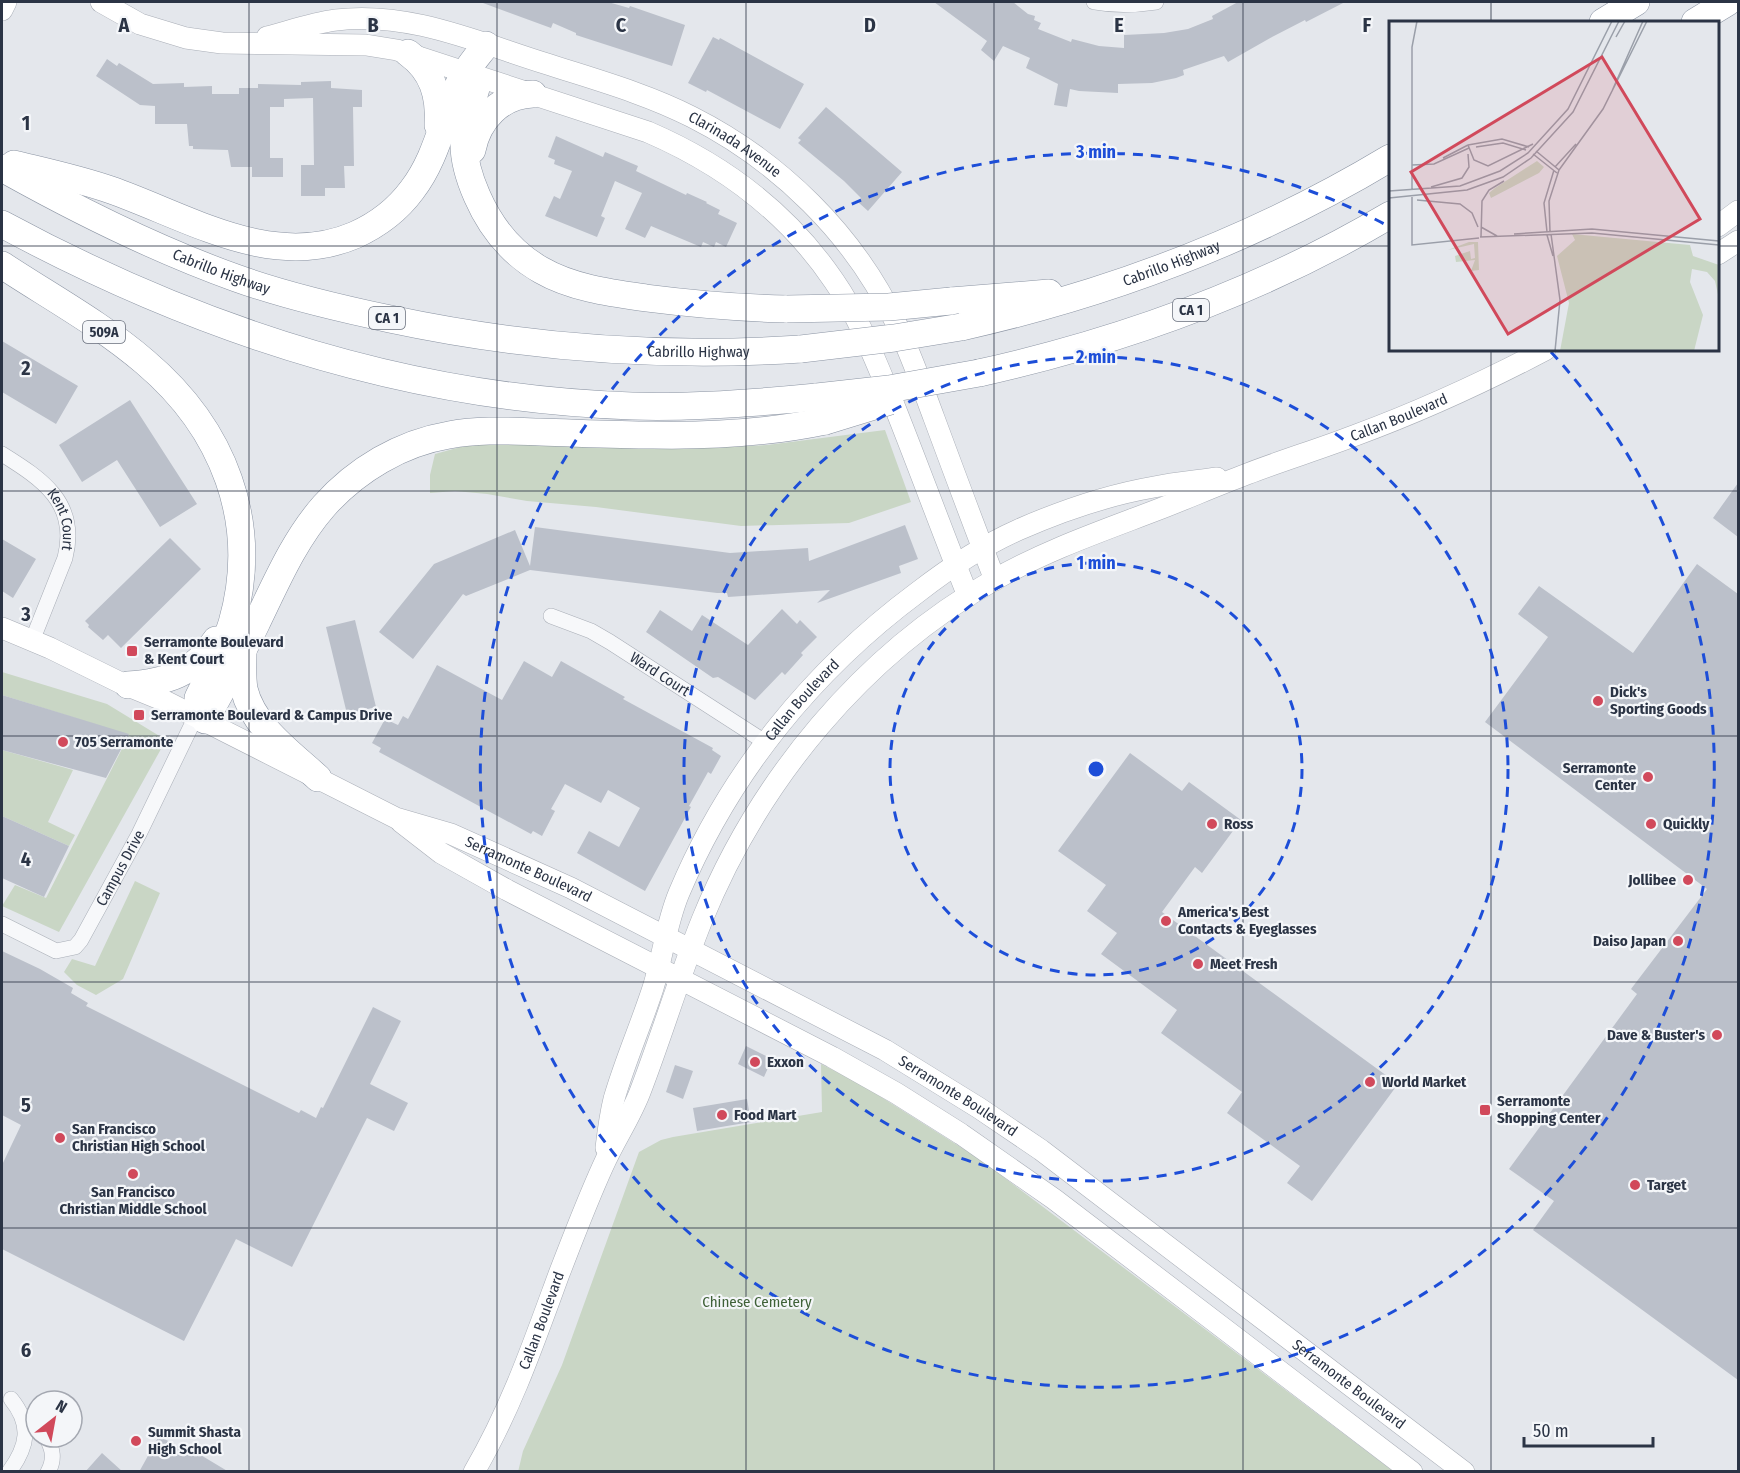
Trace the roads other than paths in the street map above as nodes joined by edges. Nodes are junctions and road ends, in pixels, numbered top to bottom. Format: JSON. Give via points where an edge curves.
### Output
{"nodes":[{"id":1,"x":6,"y":2,"type":"edge"},
{"id":2,"x":101,"y":2,"type":"edge"},
{"id":3,"x":1094,"y":2,"type":"edge"},
{"id":4,"x":1156,"y":2,"type":"edge"},
{"id":5,"x":1636,"y":2,"type":"edge"},
{"id":6,"x":1728,"y":2,"type":"edge"},
{"id":7,"x":2,"y":10,"type":"edge"},
{"id":8,"x":1605,"y":21,"type":"edge"},
{"id":9,"x":1697,"y":21,"type":"edge"},
{"id":10,"x":241,"y":43,"type":"junction"},
{"id":11,"x":486,"y":45,"type":"junction"},
{"id":12,"x":408,"y":53,"type":"junction"},
{"id":13,"x":472,"y":74,"type":"junction"},
{"id":14,"x":533,"y":94,"type":"junction"},
{"id":15,"x":1389,"y":159,"type":"edge"},
{"id":16,"x":2,"y":161,"type":"edge"},
{"id":17,"x":2,"y":168,"type":"edge"},
{"id":18,"x":426,"y":170,"type":"junction"},
{"id":19,"x":477,"y":196,"type":"junction"},
{"id":20,"x":1738,"y":211,"type":"edge"},
{"id":21,"x":1389,"y":216,"type":"edge"},
{"id":22,"x":2,"y":224,"type":"edge"},
{"id":23,"x":1719,"y":225,"type":"edge"},
{"id":24,"x":1738,"y":241,"type":"edge"},
{"id":25,"x":1719,"y":253,"type":"edge"},
{"id":26,"x":2,"y":265,"type":"edge"},
{"id":27,"x":1098,"y":291,"type":"junction"},
{"id":28,"x":1543,"y":351,"type":"edge"},
{"id":29,"x":821,"y":409,"type":"junction"},
{"id":30,"x":2,"y":454,"type":"edge"},
{"id":31,"x":1248,"y":473,"type":"junction"},
{"id":32,"x":983,"y":548,"type":"junction"},
{"id":33,"x":955,"y":565,"type":"junction"},
{"id":34,"x":240,"y":568,"type":"junction"},
{"id":35,"x":995,"y":580,"type":"junction"},
{"id":36,"x":968,"y":596,"type":"junction"},
{"id":37,"x":551,"y":616,"type":"dead end"},
{"id":38,"x":2,"y":628,"type":"edge"},
{"id":39,"x":32,"y":641,"type":"junction"},
{"id":40,"x":243,"y":651,"type":"junction"},
{"id":41,"x":128,"y":685,"type":"junction"},
{"id":42,"x":197,"y":716,"type":"junction"},
{"id":43,"x":765,"y":742,"type":"junction"},
{"id":44,"x":318,"y":778,"type":"junction"},
{"id":45,"x":396,"y":818,"type":"junction"},
{"id":46,"x":2,"y":924,"type":"edge"},
{"id":47,"x":665,"y":936,"type":"junction"},
{"id":48,"x":691,"y":949,"type":"junction"},
{"id":49,"x":658,"y":968,"type":"junction"},
{"id":50,"x":680,"y":979,"type":"junction"},
{"id":51,"x":603,"y":1165,"type":"junction"},
{"id":52,"x":6,"y":1395,"type":"edge"},
{"id":53,"x":24,"y":1413,"type":"edge"},
{"id":54,"x":52,"y":1449,"type":"edge"},
{"id":55,"x":9,"y":1472,"type":"edge"},
{"id":56,"x":48,"y":1472,"type":"edge"},
{"id":57,"x":474,"y":1472,"type":"edge"},
{"id":58,"x":1412,"y":1472,"type":"edge"},
{"id":59,"x":1464,"y":1472,"type":"edge"}],
"edges":[{"from":1,"to":7,"type":"main road"},
{"from":2,"to":10,"type":"main road","name":"Clarinada Avenue","via":[[140,24],[167,33],[203,41]]},
{"from":3,"to":4,"type":"street"},
{"from":5,"to":8,"type":"highway"},
{"from":6,"to":9,"type":"highway"},
{"from":10,"to":11,"type":"main road","name":"Clarinada Avenue","via":[[312,24],[371,18],[414,24]]},
{"from":10,"to":12,"type":"main road","name":"Clarinada Avenue","via":[[366,45]]},
{"from":11,"to":13,"type":"highway"},
{"from":11,"to":32,"type":"main road","name":"Clarinada Avenue","via":[[633,92],[694,117],[761,159],[811,202],[859,261],[896,322]]},
{"from":12,"to":13,"type":"main road","name":"Clarinada Avenue"},
{"from":12,"to":18,"type":"highway","via":[[428,73],[438,98],[437,134]]},
{"from":13,"to":14,"type":"main road","name":"Clarinada Avenue"},
{"from":13,"to":18,"type":"highway","via":[[458,86]]},
{"from":13,"to":19,"type":"highway","via":[[464,137],[465,160]]},
{"from":14,"to":19,"type":"highway","via":[[516,96],[499,105],[481,125],[472,159]]},
{"from":14,"to":33,"type":"main road","name":"Clarinada Avenue","via":[[682,148],[745,187],[799,237],[834,281],[863,334]]},
{"from":15,"to":27,"type":"highway","name":"Cabrillo Highway","number":"CA 1","via":[[1267,224],[1167,267]]},
{"from":16,"to":18,"type":"highway","via":[[111,190],[232,236],[287,247],[329,243],[362,231],[398,206]]},
{"from":17,"to":27,"type":"highway","name":"Cabrillo Highway","number":"CA 1","bridge":true,"via":[[169,252],[272,290],[450,331],[522,342],[695,353],[801,349],[961,327]]},
{"from":19,"to":27,"type":"highway","bridge":true,"via":[[494,228],[512,249],[540,269],[599,290],[666,301],[787,309],[889,307]]},
{"from":20,"to":23,"type":"main road"},
{"from":21,"to":29,"type":"highway","number":"CA 1","bridge":true,"via":[[1285,270],[1191,310],[1076,349]]},
{"from":22,"to":29,"type":"highway","number":"CA 1","via":[[93,272],[195,315],[301,351],[410,379],[520,397],[631,406]]},
{"from":24,"to":25,"type":"main road"},
{"from":26,"to":34,"type":"highway","number":"509A","via":[[143,360],[195,414],[221,458],[233,493],[240,530]]},
{"from":28,"to":31,"type":"main road","name":"Callan Boulevard","via":[[1402,417]]},
{"from":29,"to":40,"type":"highway","via":[[779,429],[724,434],[481,431],[415,444],[367,468],[324,507],[301,537]]},
{"from":30,"to":39,"type":"street","name":"Kent Court","via":[[48,487],[61,507],[68,529],[65,558]]},
{"from":31,"to":32,"type":"main road","name":"Callan Boulevard","via":[[1125,493],[1053,516]]},
{"from":31,"to":35,"type":"main road","name":"Callan Boulevard","via":[[1066,544]]},
{"from":32,"to":33,"type":"main road","name":"Callan Boulevard"},
{"from":32,"to":35,"type":"main road","name":"Clarinada Avenue"},
{"from":33,"to":36,"type":"main road","name":"Clarinada Avenue"},
{"from":33,"to":43,"type":"main road","name":"Callan Boulevard","via":[[848,649]]},
{"from":34,"to":41,"type":"highway","number":"509A","via":[[225,623],[198,663],[173,677]]},
{"from":34,"to":42,"type":"highway","number":"509A","via":[[231,625]]},
{"from":35,"to":36,"type":"main road","name":"Callan Boulevard"},
{"from":36,"to":48,"type":"main road","name":"Callan Boulevard","via":[[882,662],[803,747],[738,844]]},
{"from":37,"to":43,"type":"street","name":"Ward Court","via":[[610,642]]},
{"from":38,"to":39,"type":"main road","name":"Serramonte Boulevard"},
{"from":39,"to":41,"type":"main road","name":"Serramonte Boulevard"},
{"from":40,"to":42,"type":"highway"},
{"from":40,"to":44,"type":"highway","via":[[243,682],[250,707],[268,732]]},
{"from":41,"to":42,"type":"main road","name":"Serramonte Boulevard"},
{"from":42,"to":44,"type":"main road","name":"Serramonte Boulevard"},
{"from":42,"to":46,"type":"street","name":"Campus Drive","via":[[139,834],[75,947],[56,951]]},
{"from":43,"to":47,"type":"main road","name":"Callan Boulevard","via":[[698,854],[678,894]]},
{"from":44,"to":45,"type":"main road","name":"Serramonte Boulevard"},
{"from":45,"to":47,"type":"main road","name":"Serramonte Boulevard","via":[[442,831],[510,860]]},
{"from":45,"to":49,"type":"main road","name":"Serramonte Boulevard","via":[[451,858]]},
{"from":47,"to":48,"type":"main road","name":"Serramonte Boulevard"},
{"from":47,"to":49,"type":"main road","name":"Callan Boulevard"},
{"from":48,"to":50,"type":"main road","name":"Callan Boulevard"},
{"from":48,"to":59,"type":"main road","name":"Serramonte Boulevard","via":[[885,1050],[1010,1128]]},
{"from":49,"to":50,"type":"main road","name":"Serramonte Boulevard"},
{"from":49,"to":51,"type":"main road","name":"Callan Boulevard","via":[[614,1099]]},
{"from":50,"to":51,"type":"main road","name":"Callan Boulevard","via":[[635,1105]]},
{"from":50,"to":58,"type":"main road","name":"Serramonte Boulevard","via":[[857,1071],[985,1149]]},
{"from":51,"to":57,"type":"main road","name":"Callan Boulevard","via":[[522,1375]]},
{"from":52,"to":53,"type":"street"},
{"from":52,"to":55,"type":"street","via":[[24,1419],[26,1437]]},
{"from":54,"to":56,"type":"street"}]}
